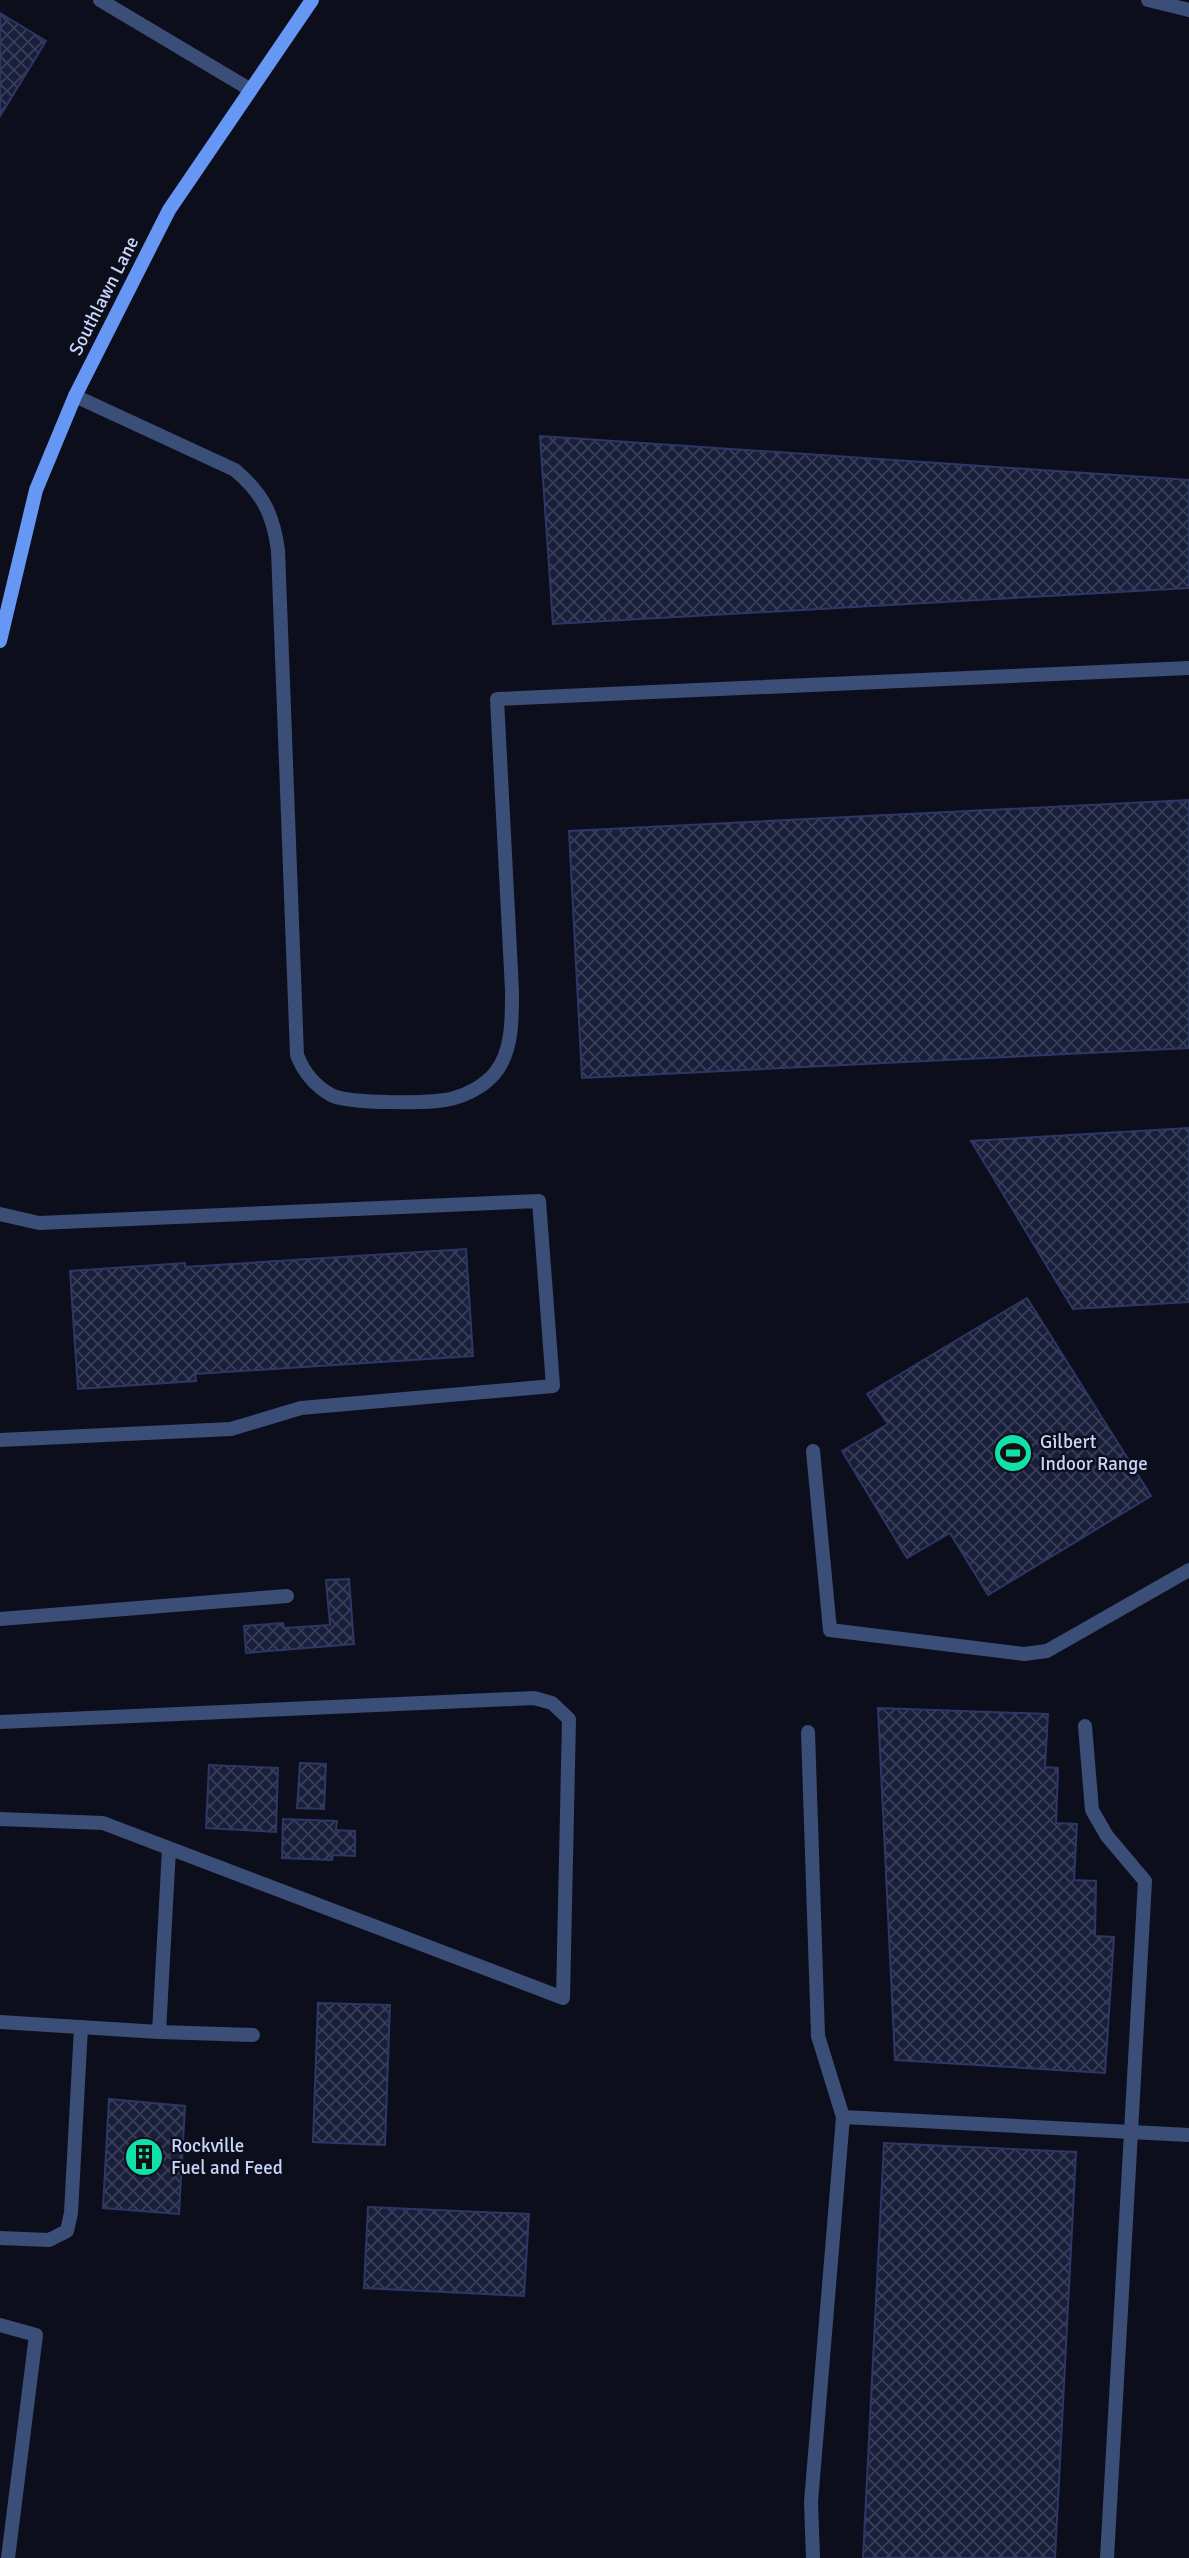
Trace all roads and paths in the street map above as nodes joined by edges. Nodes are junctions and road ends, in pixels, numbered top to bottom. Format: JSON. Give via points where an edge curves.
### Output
{"nodes":[{"id":1,"x":100,"y":0,"type":"edge"},
{"id":2,"x":312,"y":0,"type":"edge"},
{"id":3,"x":1148,"y":0,"type":"edge"},
{"id":4,"x":122,"y":5,"type":"edge"},
{"id":5,"x":1189,"y":10,"type":"edge"},
{"id":6,"x":251,"y":90,"type":"junction"},
{"id":7,"x":75,"y":396,"type":"junction"},
{"id":8,"x":0,"y":641,"type":"edge"},
{"id":9,"x":1189,"y":668,"type":"edge"},
{"id":10,"x":0,"y":1214,"type":"edge"},
{"id":11,"x":0,"y":1440,"type":"edge"},
{"id":12,"x":813,"y":1451,"type":"dead end"},
{"id":13,"x":1189,"y":1570,"type":"edge"},
{"id":14,"x":287,"y":1596,"type":"dead end"},
{"id":15,"x":0,"y":1619,"type":"edge"},
{"id":16,"x":0,"y":1722,"type":"edge"},
{"id":17,"x":1085,"y":1726,"type":"dead end"},
{"id":18,"x":808,"y":1732,"type":"dead end"},
{"id":19,"x":0,"y":1819,"type":"edge"},
{"id":20,"x":169,"y":1849,"type":"junction"},
{"id":21,"x":0,"y":2022,"type":"edge"},
{"id":22,"x":81,"y":2027,"type":"junction"},
{"id":23,"x":159,"y":2032,"type":"junction"},
{"id":24,"x":253,"y":2035,"type":"dead end"},
{"id":25,"x":843,"y":2117,"type":"junction"},
{"id":26,"x":1131,"y":2132,"type":"junction"},
{"id":27,"x":1189,"y":2135,"type":"edge"},
{"id":28,"x":0,"y":2238,"type":"edge"},
{"id":29,"x":0,"y":2325,"type":"edge"},
{"id":30,"x":5,"y":2536,"type":"edge"},
{"id":31,"x":8,"y":2558,"type":"edge"},
{"id":32,"x":813,"y":2558,"type":"edge"},
{"id":33,"x":1107,"y":2558,"type":"edge"}],
"edges":[{"from":1,"to":4,"type":"street"},
{"from":2,"to":6,"type":"street","name":"Southlawn Lane"},
{"from":3,"to":5,"type":"street"},
{"from":4,"to":6,"type":"street"},
{"from":6,"to":7,"type":"street","name":"Southlawn Lane","via":[[169,210]]},
{"from":7,"to":8,"type":"street","name":"Southlawn Lane","via":[[36,490]]},
{"from":7,"to":9,"type":"street","via":[[236,470],[253,486],[274,523],[297,1055],[314,1083],[334,1096],[365,1102],[452,1099],[474,1090],[495,1072],[506,1051],[512,990],[497,699]]},
{"from":10,"to":11,"type":"street","via":[[39,1223],[539,1201],[553,1386],[301,1408],[232,1429]]},
{"from":12,"to":13,"type":"street","via":[[830,1630],[1024,1654],[1047,1651]]},
{"from":14,"to":15,"type":"street"},
{"from":16,"to":20,"type":"street","via":[[534,1698],[552,1703],[569,1719],[563,1998]]},
{"from":17,"to":26,"type":"street","via":[[1093,1810],[1107,1836],[1145,1881]]},
{"from":18,"to":25,"type":"street","via":[[818,2036]]},
{"from":19,"to":20,"type":"street","via":[[103,1823]]},
{"from":20,"to":23,"type":"street"},
{"from":21,"to":22,"type":"street"},
{"from":22,"to":23,"type":"street"},
{"from":22,"to":28,"type":"street","via":[[67,2231],[49,2240]]},
{"from":23,"to":24,"type":"street"},
{"from":25,"to":26,"type":"street"},
{"from":25,"to":32,"type":"street","via":[[811,2502]]},
{"from":26,"to":27,"type":"street"},
{"from":26,"to":33,"type":"street"},
{"from":29,"to":30,"type":"street","via":[[36,2335]]},
{"from":30,"to":31,"type":"street"}]}
